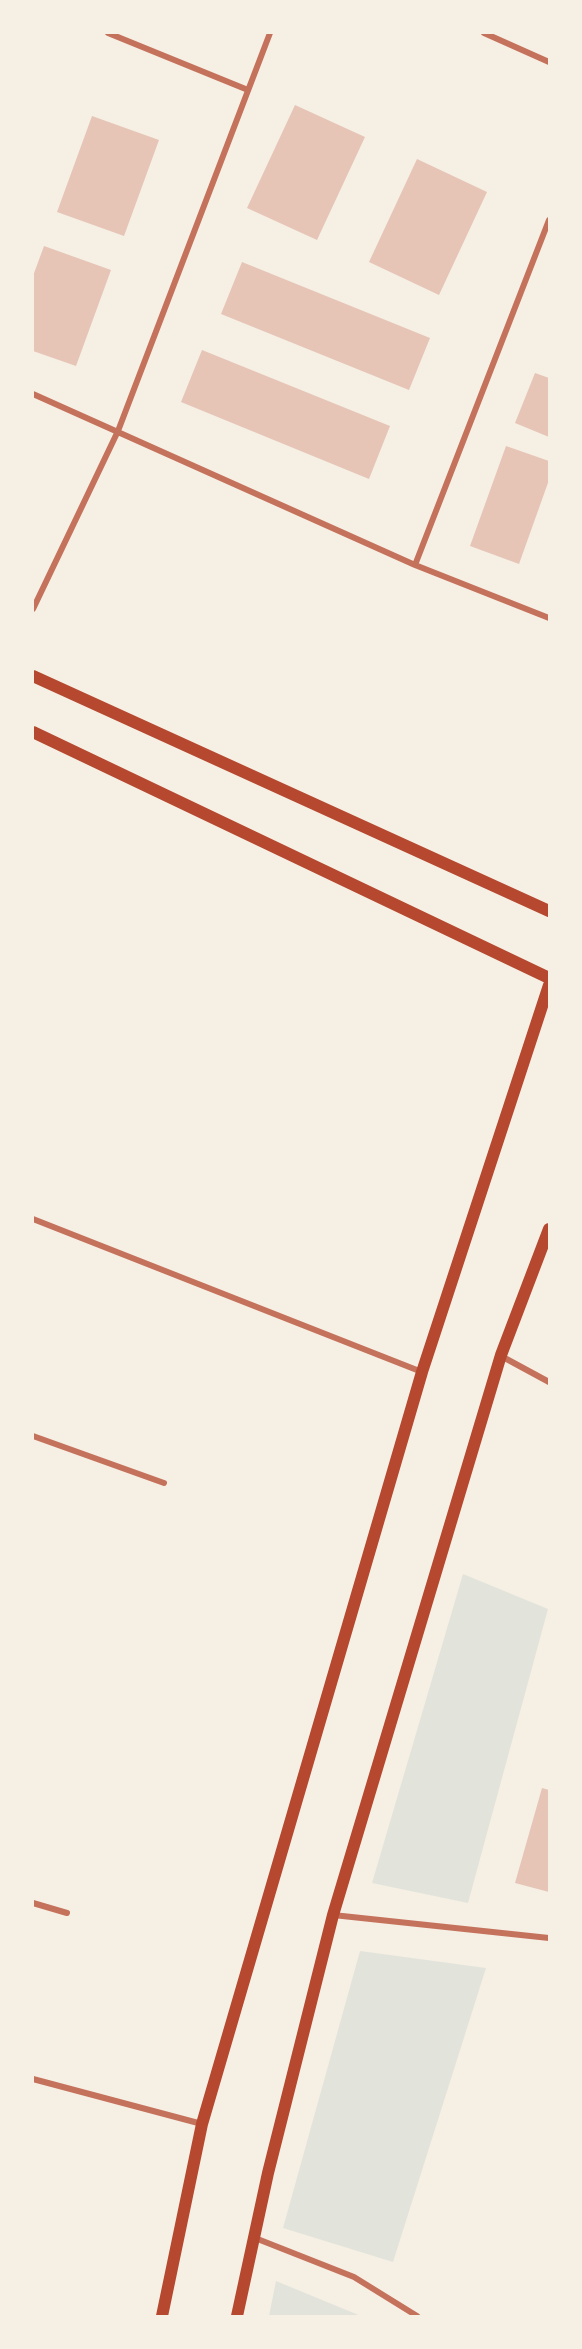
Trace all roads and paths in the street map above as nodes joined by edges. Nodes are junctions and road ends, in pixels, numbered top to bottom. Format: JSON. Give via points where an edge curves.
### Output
{"nodes":[{"id":1,"x":108,"y":33,"type":"edge"},
{"id":2,"x":270,"y":33,"type":"edge"},
{"id":3,"x":484,"y":33,"type":"edge"},
{"id":4,"x":549,"y":62,"type":"edge"},
{"id":5,"x":248,"y":90,"type":"junction"},
{"id":6,"x":549,"y":220,"type":"edge"},
{"id":7,"x":33,"y":394,"type":"edge"},
{"id":8,"x":118,"y":431,"type":"junction"},
{"id":9,"x":415,"y":565,"type":"junction"},
{"id":10,"x":33,"y":609,"type":"edge"},
{"id":11,"x":549,"y":618,"type":"edge"},
{"id":12,"x":33,"y":676,"type":"edge"},
{"id":13,"x":33,"y":732,"type":"edge"},
{"id":14,"x":549,"y":911,"type":"edge"},
{"id":15,"x":549,"y":978,"type":"edge"},
{"id":16,"x":549,"y":985,"type":"edge"},
{"id":17,"x":33,"y":1219,"type":"edge"},
{"id":18,"x":549,"y":1229,"type":"edge"},
{"id":19,"x":501,"y":1355,"type":"junction"},
{"id":20,"x":422,"y":1372,"type":"junction"},
{"id":21,"x":549,"y":1382,"type":"edge"},
{"id":22,"x":33,"y":1436,"type":"edge"},
{"id":23,"x":164,"y":1483,"type":"dead end"},
{"id":24,"x":33,"y":1903,"type":"edge"},
{"id":25,"x":67,"y":1913,"type":"dead end"},
{"id":26,"x":333,"y":1915,"type":"junction"},
{"id":27,"x":549,"y":1938,"type":"edge"},
{"id":28,"x":33,"y":2079,"type":"edge"},
{"id":29,"x":202,"y":2124,"type":"junction"},
{"id":30,"x":255,"y":2238,"type":"junction"},
{"id":31,"x":162,"y":2316,"type":"edge"},
{"id":32,"x":237,"y":2316,"type":"edge"},
{"id":33,"x":417,"y":2316,"type":"edge"}],
"edges":[{"from":1,"to":5,"type":"street"},
{"from":2,"to":5,"type":"street"},
{"from":3,"to":4,"type":"street"},
{"from":5,"to":8,"type":"street"},
{"from":6,"to":9,"type":"street"},
{"from":7,"to":8,"type":"street"},
{"from":8,"to":9,"type":"street"},
{"from":8,"to":10,"type":"street"},
{"from":9,"to":11,"type":"street"},
{"from":12,"to":14,"type":"main road"},
{"from":13,"to":15,"type":"main road"},
{"from":16,"to":20,"type":"main road"},
{"from":17,"to":20,"type":"street"},
{"from":18,"to":19,"type":"main road"},
{"from":19,"to":21,"type":"street"},
{"from":19,"to":26,"type":"main road"},
{"from":20,"to":29,"type":"main road"},
{"from":22,"to":23,"type":"street"},
{"from":24,"to":25,"type":"street"},
{"from":26,"to":27,"type":"street"},
{"from":26,"to":30,"type":"main road"},
{"from":28,"to":29,"type":"street"},
{"from":29,"to":31,"type":"main road"},
{"from":30,"to":32,"type":"main road"},
{"from":30,"to":33,"type":"street","via":[[354,2277]]}]}
